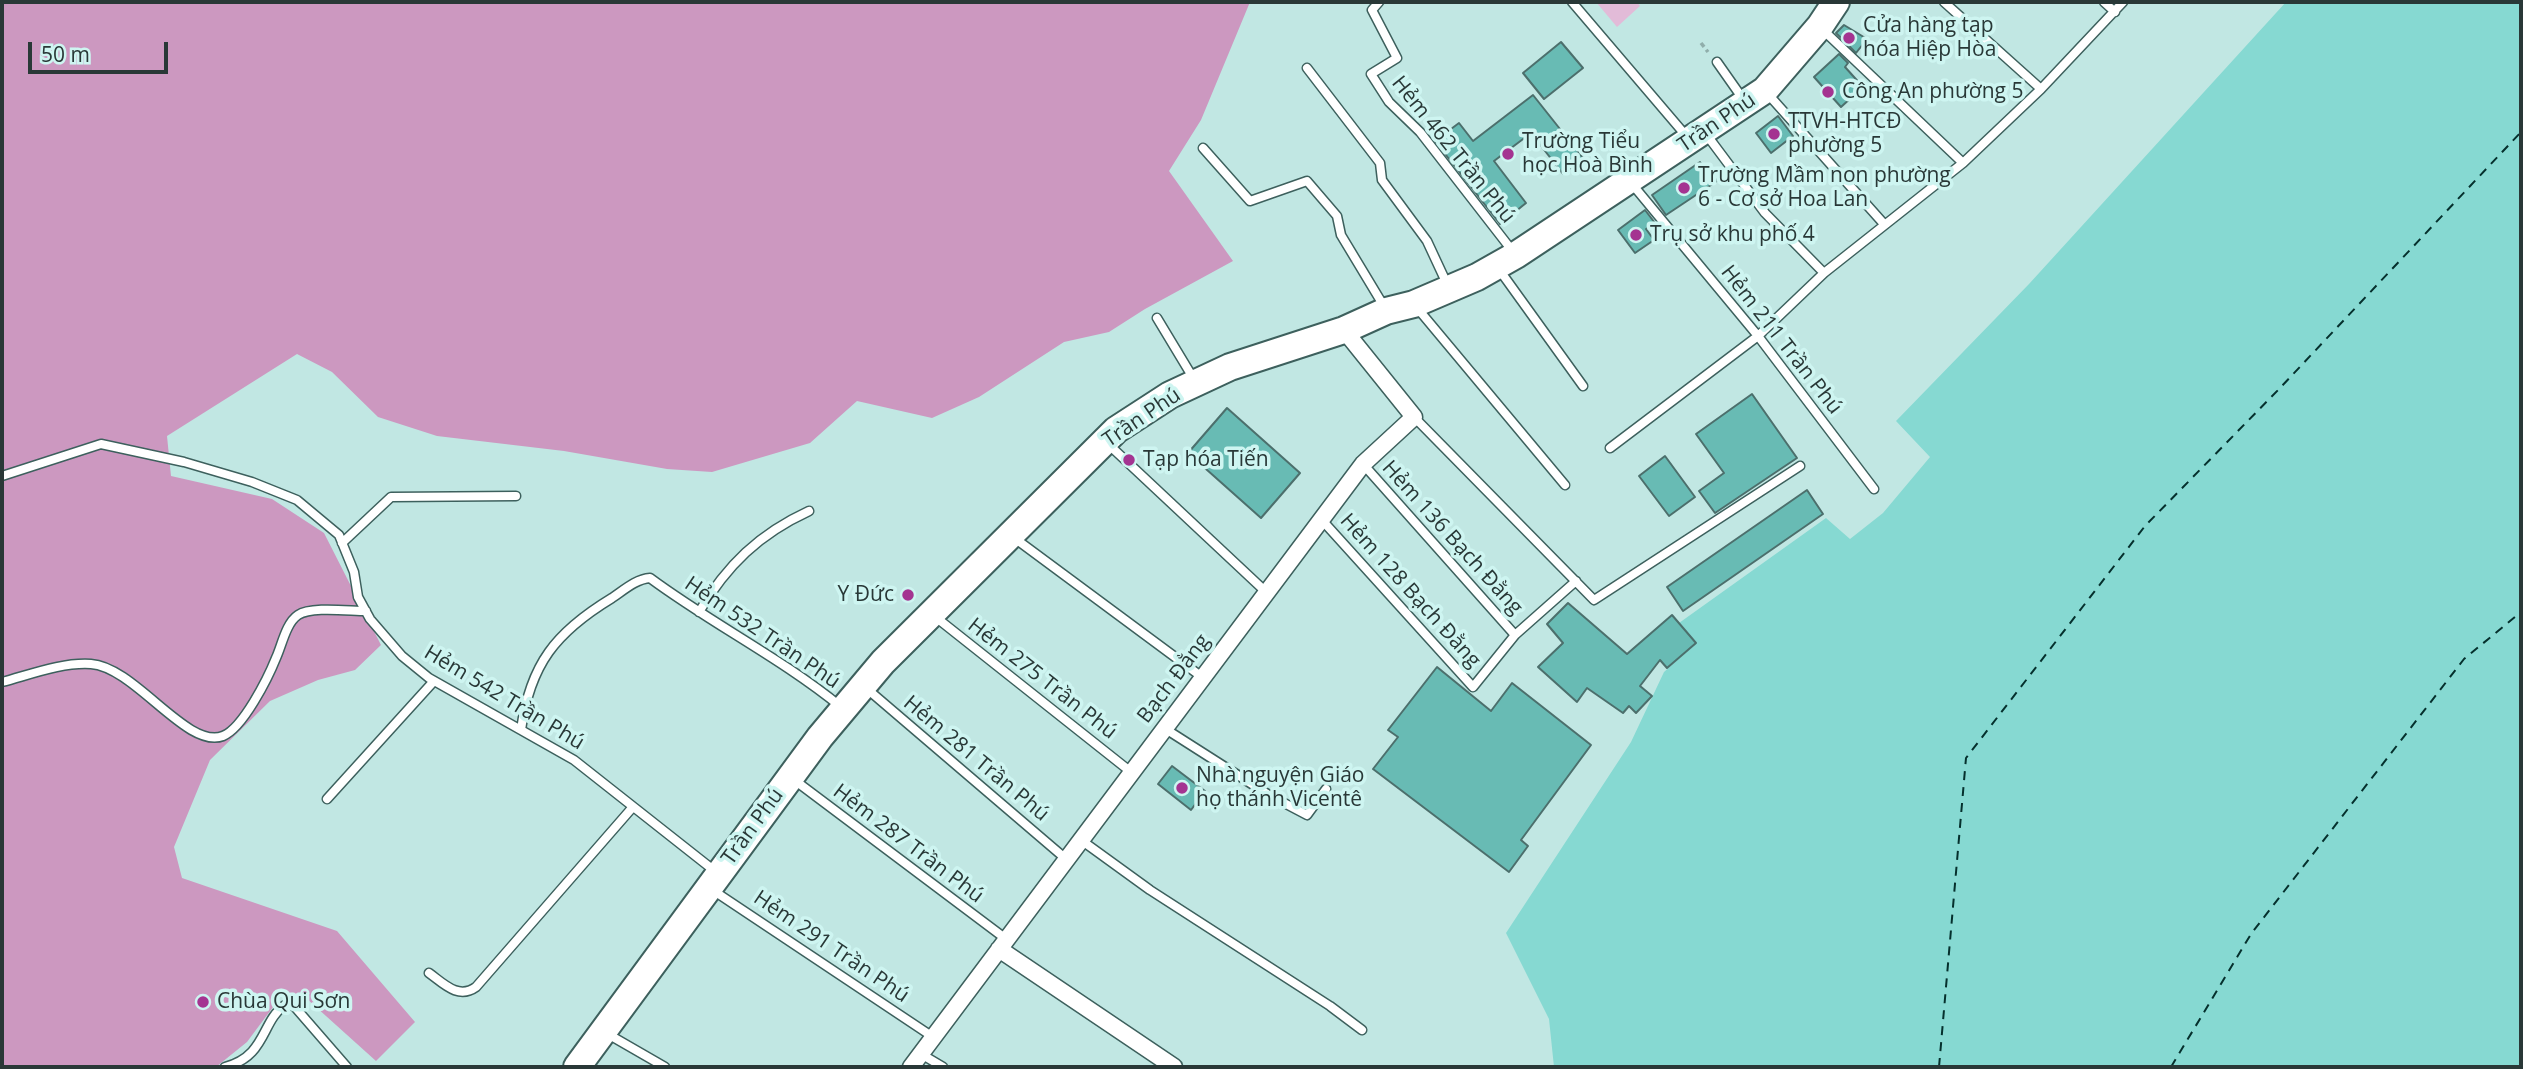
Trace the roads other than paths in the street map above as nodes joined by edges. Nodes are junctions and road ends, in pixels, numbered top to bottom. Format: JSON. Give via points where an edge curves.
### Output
{"nodes":[{"id":1,"x":1379,"y":2,"type":"edge"},
{"id":2,"x":1572,"y":2,"type":"edge"},
{"id":3,"x":1944,"y":2,"type":"edge"},
{"id":4,"x":2104,"y":2,"type":"edge"},
{"id":5,"x":2123,"y":2,"type":"edge"},
{"id":6,"x":1830,"y":9,"type":"edge"},
{"id":7,"x":2115,"y":12,"type":"junction"},
{"id":8,"x":1717,"y":62,"type":"dead end"},
{"id":9,"x":1307,"y":68,"type":"dead end"},
{"id":10,"x":2041,"y":89,"type":"junction"},
{"id":11,"x":1756,"y":97,"type":"junction"},
{"id":12,"x":1697,"y":136,"type":"junction"},
{"id":13,"x":1203,"y":148,"type":"dead end"},
{"id":14,"x":1964,"y":163,"type":"junction"},
{"id":15,"x":1630,"y":182,"type":"junction"},
{"id":16,"x":1884,"y":224,"type":"junction"},
{"id":17,"x":1506,"y":260,"type":"junction"},
{"id":18,"x":1824,"y":273,"type":"junction"},
{"id":19,"x":1450,"y":289,"type":"junction"},
{"id":20,"x":1414,"y":304,"type":"junction"},
{"id":21,"x":1386,"y":311,"type":"junction"},
{"id":22,"x":1157,"y":318,"type":"dead end"},
{"id":23,"x":1344,"y":330,"type":"junction"},
{"id":24,"x":1758,"y":336,"type":"junction"},
{"id":25,"x":1196,"y":384,"type":"junction"},
{"id":26,"x":1583,"y":386,"type":"dead end"},
{"id":27,"x":1414,"y":417,"type":"junction"},
{"id":28,"x":1104,"y":441,"type":"junction"},
{"id":29,"x":1610,"y":448,"type":"dead end"},
{"id":30,"x":1363,"y":464,"type":"junction"},
{"id":31,"x":1800,"y":466,"type":"dead end"},
{"id":32,"x":2,"y":476,"type":"edge"},
{"id":33,"x":1565,"y":485,"type":"dead end"},
{"id":34,"x":1874,"y":489,"type":"dead end"},
{"id":35,"x":516,"y":496,"type":"dead end"},
{"id":36,"x":809,"y":511,"type":"dead end"},
{"id":37,"x":1321,"y":519,"type":"junction"},
{"id":38,"x":1009,"y":534,"type":"junction"},
{"id":39,"x":342,"y":543,"type":"junction"},
{"id":40,"x":1576,"y":581,"type":"junction"},
{"id":41,"x":1266,"y":592,"type":"junction"},
{"id":42,"x":366,"y":611,"type":"junction"},
{"id":43,"x":699,"y":612,"type":"junction"},
{"id":44,"x":931,"y":614,"type":"junction"},
{"id":45,"x":1515,"y":635,"type":"junction"},
{"id":46,"x":1202,"y":677,"type":"junction"},
{"id":47,"x":2,"y":681,"type":"edge"},
{"id":48,"x":434,"y":681,"type":"junction"},
{"id":49,"x":863,"y":686,"type":"junction"},
{"id":50,"x":844,"y":709,"type":"junction"},
{"id":51,"x":1164,"y":728,"type":"junction"},
{"id":52,"x":521,"y":730,"type":"junction"},
{"id":53,"x":1131,"y":772,"type":"junction"},
{"id":54,"x":790,"y":777,"type":"junction"},
{"id":55,"x":1326,"y":789,"type":"dead end"},
{"id":56,"x":327,"y":799,"type":"dead end"},
{"id":57,"x":632,"y":808,"type":"junction"},
{"id":58,"x":1080,"y":840,"type":"junction"},
{"id":59,"x":1066,"y":859,"type":"junction"},
{"id":60,"x":714,"y":881,"type":"junction"},
{"id":61,"x":1002,"y":944,"type":"junction"},
{"id":62,"x":429,"y":973,"type":"dead end"},
{"id":63,"x":1362,"y":1030,"type":"dead end"},
{"id":64,"x":603,"y":1032,"type":"junction"},
{"id":65,"x":933,"y":1037,"type":"junction"},
{"id":66,"x":916,"y":1061,"type":"edge"},
{"id":67,"x":225,"y":1067,"type":"edge"},
{"id":68,"x":348,"y":1067,"type":"edge"},
{"id":69,"x":577,"y":1067,"type":"edge"},
{"id":70,"x":665,"y":1067,"type":"edge"},
{"id":71,"x":943,"y":1067,"type":"edge"},
{"id":72,"x":1174,"y":1067,"type":"edge"}],
"edges":[{"from":1,"to":17,"type":"lane","name":"Hẻm 462 Trần Phú","via":[[1373,10],[1397,58],[1371,74],[1389,102],[1420,132]]},
{"from":2,"to":12,"type":"lane"},
{"from":3,"to":10,"type":"lane"},
{"from":4,"to":7,"type":"lane"},
{"from":5,"to":7,"type":"lane"},
{"from":6,"to":11,"type":"main road","name":"Trần Phú"},
{"from":6,"to":14,"type":"lane"},
{"from":7,"to":10,"type":"lane"},
{"from":8,"to":11,"type":"lane"},
{"from":9,"to":19,"type":"lane","via":[[1380,163],[1382,180],[1427,241]]},
{"from":10,"to":14,"type":"lane"},
{"from":11,"to":12,"type":"main road","name":"Trần Phú"},
{"from":11,"to":16,"type":"lane"},
{"from":12,"to":15,"type":"main road","name":"Trần Phú"},
{"from":12,"to":18,"type":"lane"},
{"from":13,"to":21,"type":"lane","via":[[1250,201],[1307,181],[1337,216],[1341,235]]},
{"from":14,"to":16,"type":"lane"},
{"from":15,"to":17,"type":"main road","name":"Trần Phú"},
{"from":15,"to":24,"type":"lane","name":"Hẻm 211 Trần Phú"},
{"from":16,"to":18,"type":"lane"},
{"from":17,"to":19,"type":"main road","name":"Trần Phú"},
{"from":17,"to":26,"type":"lane"},
{"from":18,"to":24,"type":"lane"},
{"from":19,"to":20,"type":"main road","name":"Trần Phú"},
{"from":20,"to":21,"type":"main road","name":"Trần Phú"},
{"from":20,"to":33,"type":"lane"},
{"from":21,"to":23,"type":"main road","name":"Trần Phú"},
{"from":22,"to":25,"type":"lane"},
{"from":23,"to":25,"type":"main road","name":"Trần Phú","via":[[1278,350]]},
{"from":23,"to":27,"type":"street"},
{"from":24,"to":29,"type":"lane"},
{"from":24,"to":34,"type":"lane","name":"Hẻm 211 Trần Phú"},
{"from":25,"to":28,"type":"main road","name":"Trần Phú","via":[[1170,395]]},
{"from":27,"to":30,"type":"street","name":"Bạch Đằng"},
{"from":27,"to":40,"type":"lane"},
{"from":28,"to":38,"type":"main road","name":"Trần Phú"},
{"from":28,"to":41,"type":"lane"},
{"from":30,"to":37,"type":"street","name":"Bạch Đằng"},
{"from":30,"to":45,"type":"lane","name":"Hẻm 136 Bạch Đằng"},
{"from":31,"to":40,"type":"lane","via":[[1594,600]]},
{"from":32,"to":39,"type":"lane","name":"Hẻm 542 Trần Phú","via":[[101,444],[125,448],[274,490],[313,511]]},
{"from":35,"to":39,"type":"lane","via":[[391,497]]},
{"from":36,"to":43,"type":"lane","via":[[744,552]]},
{"from":37,"to":41,"type":"street","name":"Bạch Đằng"},
{"from":37,"to":45,"type":"lane","name":"Hẻm 128 Bạch Đằng","via":[[1473,687]]},
{"from":38,"to":44,"type":"main road","name":"Trần Phú"},
{"from":38,"to":46,"type":"lane"},
{"from":39,"to":42,"type":"lane","name":"Hẻm 542 Trần Phú"},
{"from":40,"to":45,"type":"lane"},
{"from":41,"to":46,"type":"street","name":"Bạch Đằng"},
{"from":42,"to":47,"type":"lane","via":[[298,614],[246,714],[223,736],[210,738],[190,730],[129,679],[91,664]]},
{"from":42,"to":48,"type":"lane","name":"Hẻm 542 Trần Phú","via":[[402,656]]},
{"from":43,"to":50,"type":"lane","name":"Hẻm 532 Trần Phú","via":[[786,665]]},
{"from":43,"to":52,"type":"lane","name":"Hẻm 532 Trần Phú","via":[[650,578],[642,578],[549,648],[525,699]]},
{"from":44,"to":49,"type":"main road","name":"Trần Phú"},
{"from":44,"to":53,"type":"lane","name":"Hẻm 275 Trần Phú"},
{"from":46,"to":51,"type":"street","name":"Bạch Đằng"},
{"from":48,"to":52,"type":"lane","name":"Hẻm 542 Trần Phú"},
{"from":48,"to":56,"type":"lane"},
{"from":49,"to":50,"type":"main road","name":"Trần Phú"},
{"from":49,"to":59,"type":"lane","name":"Hẻm 281 Trần Phú"},
{"from":50,"to":54,"type":"main road","name":"Trần Phú"},
{"from":51,"to":53,"type":"street","name":"Bạch Đằng"},
{"from":51,"to":55,"type":"lane","via":[[1307,815]]},
{"from":52,"to":57,"type":"lane","name":"Hẻm 542 Trần Phú","via":[[574,760]]},
{"from":53,"to":58,"type":"street","name":"Bạch Đằng"},
{"from":54,"to":60,"type":"main road","name":"Trần Phú"},
{"from":54,"to":61,"type":"lane","name":"Hẻm 287 Trần Phú"},
{"from":57,"to":60,"type":"lane","name":"Hẻm 542 Trần Phú"},
{"from":57,"to":62,"type":"lane","via":[[476,988],[454,991]]},
{"from":58,"to":59,"type":"street","name":"Bạch Đằng"},
{"from":58,"to":63,"type":"lane"},
{"from":59,"to":61,"type":"street","name":"Bạch Đằng"},
{"from":60,"to":64,"type":"main road","name":"Trần Phú"},
{"from":60,"to":65,"type":"lane","name":"Hẻm 291 Trần Phú"},
{"from":61,"to":65,"type":"street","name":"Bạch Đằng"},
{"from":61,"to":72,"type":"street"},
{"from":64,"to":69,"type":"main road","name":"Trần Phú"},
{"from":64,"to":70,"type":"lane"},
{"from":65,"to":66,"type":"street","name":"Bạch Đằng"},
{"from":66,"to":71,"type":"lane"},
{"from":67,"to":68,"type":"lane","via":[[256,1048],[285,1005],[294,1006]]}]}
